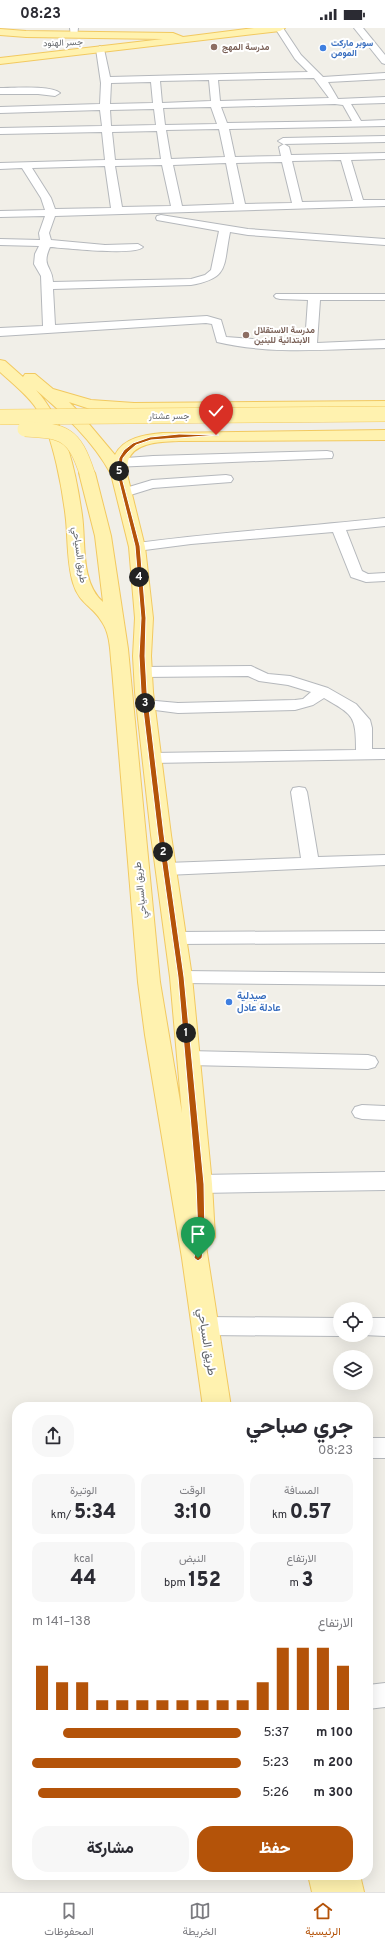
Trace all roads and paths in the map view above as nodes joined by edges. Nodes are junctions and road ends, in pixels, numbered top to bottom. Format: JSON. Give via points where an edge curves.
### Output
{"nodes":[{"id":1,"x":230,"y":28,"type":"edge"},
{"id":2,"x":279,"y":28,"type":"edge"},
{"id":3,"x":358,"y":28,"type":"edge"},
{"id":4,"x":74,"y":31,"type":"edge"},
{"id":5,"x":0,"y":32,"type":"edge"},
{"id":6,"x":182,"y":38,"type":"junction"},
{"id":7,"x":16,"y":44,"type":"dead end"},
{"id":8,"x":100,"y":49,"type":"junction"},
{"id":9,"x":381,"y":52,"type":"edge"},
{"id":10,"x":0,"y":61,"type":"edge"},
{"id":11,"x":385,"y":62,"type":"edge"},
{"id":12,"x":385,"y":76,"type":"edge"},
{"id":13,"x":318,"y":77,"type":"junction"},
{"id":14,"x":213,"y":78,"type":"junction"},
{"id":15,"x":155,"y":79,"type":"junction"},
{"id":16,"x":106,"y":80,"type":"junction"},
{"id":17,"x":0,"y":91,"type":"edge"},
{"id":18,"x":55,"y":94,"type":"dead end"},
{"id":19,"x":385,"y":100,"type":"edge"},
{"id":20,"x":338,"y":101,"type":"junction"},
{"id":21,"x":216,"y":104,"type":"junction"},
{"id":22,"x":157,"y":106,"type":"junction"},
{"id":23,"x":105,"y":107,"type":"junction"},
{"id":24,"x":0,"y":110,"type":"edge"},
{"id":25,"x":358,"y":123,"type":"junction"},
{"id":26,"x":385,"y":123,"type":"edge"},
{"id":27,"x":279,"y":124,"type":"junction"},
{"id":28,"x":222,"y":126,"type":"junction"},
{"id":29,"x":161,"y":127,"type":"junction"},
{"id":30,"x":107,"y":129,"type":"junction"},
{"id":31,"x":0,"y":131,"type":"edge"},
{"id":32,"x":385,"y":139,"type":"edge"},
{"id":33,"x":283,"y":141,"type":"junction"},
{"id":34,"x":385,"y":156,"type":"edge"},
{"id":35,"x":345,"y":157,"type":"junction"},
{"id":36,"x":286,"y":158,"type":"junction"},
{"id":37,"x":230,"y":159,"type":"junction"},
{"id":38,"x":166,"y":161,"type":"junction"},
{"id":39,"x":110,"y":164,"type":"junction"},
{"id":40,"x":25,"y":165,"type":"junction"},
{"id":41,"x":0,"y":166,"type":"edge"},
{"id":42,"x":385,"y":203,"type":"edge"},
{"id":43,"x":359,"y":204,"type":"junction"},
{"id":44,"x":298,"y":206,"type":"junction"},
{"id":45,"x":240,"y":207,"type":"junction"},
{"id":46,"x":178,"y":210,"type":"junction"},
{"id":47,"x":122,"y":211,"type":"junction"},
{"id":48,"x":51,"y":212,"type":"junction"},
{"id":49,"x":0,"y":214,"type":"edge"},
{"id":50,"x":225,"y":228,"type":"junction"},
{"id":51,"x":0,"y":242,"type":"edge"},
{"id":52,"x":385,"y":242,"type":"edge"},
{"id":53,"x":46,"y":243,"type":"junction"},
{"id":54,"x":138,"y":247,"type":"dead end"},
{"id":55,"x":48,"y":286,"type":"junction"},
{"id":56,"x":280,"y":296,"type":"dead end"},
{"id":57,"x":314,"y":296,"type":"junction"},
{"id":58,"x":385,"y":297,"type":"edge"},
{"id":59,"x":49,"y":328,"type":"junction"},
{"id":60,"x":0,"y":332,"type":"edge"},
{"id":61,"x":385,"y":344,"type":"edge"},
{"id":62,"x":311,"y":346,"type":"junction"},
{"id":63,"x":0,"y":349,"type":"edge"},
{"id":64,"x":0,"y":364,"type":"edge"},
{"id":65,"x":36,"y":383,"type":"junction"},
{"id":66,"x":385,"y":406,"type":"edge"},
{"id":67,"x":385,"y":414,"type":"edge"},
{"id":68,"x":3,"y":425,"type":"edge"},
{"id":69,"x":385,"y":426,"type":"edge"},
{"id":70,"x":385,"y":434,"type":"edge"},
{"id":71,"x":327,"y":455,"type":"dead end"},
{"id":72,"x":119,"y":473,"type":"junction"},
{"id":73,"x":226,"y":479,"type":"dead end"},
{"id":74,"x":385,"y":522,"type":"edge"},
{"id":75,"x":338,"y":528,"type":"junction"},
{"id":76,"x":137,"y":546,"type":"junction"},
{"id":77,"x":385,"y":577,"type":"edge"},
{"id":78,"x":116,"y":634,"type":"junction"},
{"id":79,"x":143,"y":672,"type":"junction"},
{"id":80,"x":323,"y":691,"type":"junction"},
{"id":81,"x":145,"y":705,"type":"junction"},
{"id":82,"x":364,"y":754,"type":"junction"},
{"id":83,"x":385,"y":754,"type":"edge"},
{"id":84,"x":151,"y":758,"type":"junction"},
{"id":85,"x":299,"y":792,"type":"dead end"},
{"id":86,"x":385,"y":860,"type":"edge"},
{"id":87,"x":310,"y":863,"type":"junction"},
{"id":88,"x":166,"y":869,"type":"junction"},
{"id":89,"x":385,"y":937,"type":"edge"},
{"id":90,"x":176,"y":938,"type":"junction"},
{"id":91,"x":181,"y":977,"type":"junction"},
{"id":92,"x":385,"y":979,"type":"edge"},
{"id":93,"x":188,"y":1058,"type":"junction"},
{"id":94,"x":368,"y":1062,"type":"dead end"},
{"id":95,"x":362,"y":1112,"type":"dead end"},
{"id":96,"x":385,"y":1113,"type":"edge"},
{"id":97,"x":385,"y":1181,"type":"edge"},
{"id":98,"x":200,"y":1184,"type":"junction"},
{"id":99,"x":197,"y":1276,"type":"junction"},
{"id":100,"x":204,"y":1326,"type":"junction"},
{"id":101,"x":333,"y":1326,"type":"edge"},
{"id":102,"x":373,"y":1327,"type":"edge"},
{"id":103,"x":385,"y":1327,"type":"edge"},
{"id":104,"x":215,"y":1402,"type":"edge"},
{"id":105,"x":373,"y":1448,"type":"edge"},
{"id":106,"x":385,"y":1448,"type":"edge"},
{"id":107,"x":385,"y":1695,"type":"edge"},
{"id":108,"x":373,"y":1696,"type":"edge"},
{"id":109,"x":326,"y":1880,"type":"edge"},
{"id":110,"x":344,"y":1880,"type":"edge"},
{"id":111,"x":329,"y":1892,"type":"edge"},
{"id":112,"x":347,"y":1892,"type":"edge"}],
"edges":[{"from":1,"to":6,"type":"main road"},
{"from":2,"to":6,"type":"main road"},
{"from":2,"to":13,"type":"street","via":[[298,56]]},
{"from":3,"to":9,"type":"street"},
{"from":4,"to":5,"type":"main road","via":[[26,34]]},
{"from":4,"to":6,"type":"main road"},
{"from":6,"to":7,"type":"main road","name":"جسر الهنود"},
{"from":6,"to":8,"type":"main road"},
{"from":8,"to":10,"type":"main road"},
{"from":8,"to":16,"type":"street"},
{"from":9,"to":11,"type":"street"},
{"from":12,"to":13,"type":"street"},
{"from":13,"to":14,"type":"street"},
{"from":13,"to":20,"type":"street"},
{"from":14,"to":15,"type":"street"},
{"from":14,"to":21,"type":"street"},
{"from":15,"to":16,"type":"street"},
{"from":15,"to":22,"type":"street"},
{"from":16,"to":23,"type":"street"},
{"from":17,"to":18,"type":"street","via":[[38,91]]},
{"from":19,"to":20,"type":"street"},
{"from":20,"to":21,"type":"street"},
{"from":20,"to":25,"type":"street","via":[[346,103]]},
{"from":21,"to":22,"type":"street"},
{"from":21,"to":28,"type":"street"},
{"from":22,"to":23,"type":"street"},
{"from":22,"to":29,"type":"street"},
{"from":23,"to":24,"type":"street"},
{"from":23,"to":30,"type":"street"},
{"from":25,"to":26,"type":"street"},
{"from":25,"to":27,"type":"street"},
{"from":27,"to":28,"type":"street"},
{"from":27,"to":33,"type":"street"},
{"from":28,"to":29,"type":"street"},
{"from":28,"to":37,"type":"street"},
{"from":29,"to":30,"type":"street"},
{"from":29,"to":38,"type":"street"},
{"from":30,"to":31,"type":"street"},
{"from":30,"to":39,"type":"street"},
{"from":32,"to":33,"type":"street"},
{"from":33,"to":36,"type":"street"},
{"from":34,"to":35,"type":"street"},
{"from":35,"to":36,"type":"street"},
{"from":35,"to":43,"type":"street"},
{"from":36,"to":37,"type":"street"},
{"from":36,"to":44,"type":"street"},
{"from":37,"to":38,"type":"street"},
{"from":37,"to":45,"type":"street"},
{"from":38,"to":39,"type":"street"},
{"from":38,"to":46,"type":"street"},
{"from":39,"to":40,"type":"street"},
{"from":39,"to":47,"type":"street"},
{"from":40,"to":41,"type":"street"},
{"from":40,"to":48,"type":"street","via":[[46,198]]},
{"from":42,"to":43,"type":"street"},
{"from":43,"to":44,"type":"street"},
{"from":44,"to":45,"type":"street"},
{"from":45,"to":46,"type":"street"},
{"from":46,"to":47,"type":"street"},
{"from":47,"to":48,"type":"street"},
{"from":47,"to":50,"type":"street"},
{"from":48,"to":49,"type":"street"},
{"from":48,"to":53,"type":"street","via":[[44,233]]},
{"from":50,"to":52,"type":"street"},
{"from":50,"to":55,"type":"street","via":[[214,276],[191,282],[125,279]]},
{"from":51,"to":53,"type":"street"},
{"from":53,"to":54,"type":"street","via":[[105,248]]},
{"from":53,"to":55,"type":"street","via":[[40,264],[47,276]]},
{"from":55,"to":59,"type":"street"},
{"from":56,"to":57,"type":"street"},
{"from":57,"to":58,"type":"street"},
{"from":57,"to":62,"type":"street"},
{"from":59,"to":60,"type":"street"},
{"from":59,"to":62,"type":"street","via":[[207,319],[217,322],[221,339],[225,341]]},
{"from":61,"to":62,"type":"street"},
{"from":63,"to":65,"type":"main road"},
{"from":64,"to":78,"type":"main road","name":"طريق السياحي","via":[[46,412],[62,462],[74,513],[76,544],[85,592],[108,617]]},
{"from":65,"to":66,"type":"main road","via":[[69,399],[90,404],[134,408]]},
{"from":65,"to":72,"type":"main road","via":[[73,414]]},
{"from":67,"to":68,"type":"main road","name":"جسر عشتار","bridge":true},
{"from":68,"to":69,"type":"main road","name":"جسر عشتار","bridge":true},
{"from":68,"to":78,"type":"main road","bridge":true,"via":[[49,431],[69,438],[76,444],[87,473],[103,536]]},
{"from":70,"to":72,"type":"main road","via":[[179,436],[150,439],[135,444],[126,451]]},
{"from":71,"to":72,"type":"street","via":[[153,460]]},
{"from":72,"to":73,"type":"street","via":[[157,484]]},
{"from":72,"to":76,"type":"main road","name":"طريق السياحي"},
{"from":74,"to":75,"type":"street"},
{"from":75,"to":76,"type":"street"},
{"from":75,"to":77,"type":"street","via":[[356,574],[366,578]]},
{"from":76,"to":79,"type":"main road","name":"طريق السياحي","via":[[144,618]]},
{"from":78,"to":99,"type":"main road","name":"طريق السياحي","via":[[149,982]]},
{"from":79,"to":80,"type":"street","via":[[251,671],[264,678],[295,682]]},
{"from":79,"to":81,"type":"main road","name":"طريق السياحي"},
{"from":80,"to":81,"type":"street","via":[[308,702],[295,705],[178,708]]},
{"from":80,"to":82,"type":"street","via":[[358,713],[364,728]]},
{"from":81,"to":84,"type":"main road","name":"طريق السياحي"},
{"from":82,"to":83,"type":"street"},
{"from":82,"to":84,"type":"street"},
{"from":84,"to":88,"type":"main road","name":"طريق السياحي"},
{"from":85,"to":87,"type":"street"},
{"from":86,"to":87,"type":"street"},
{"from":87,"to":88,"type":"street"},
{"from":88,"to":90,"type":"main road","name":"طريق السياحي"},
{"from":89,"to":90,"type":"street"},
{"from":90,"to":91,"type":"main road","name":"طريق السياحي"},
{"from":91,"to":92,"type":"street"},
{"from":91,"to":93,"type":"main road","name":"طريق السياحي"},
{"from":93,"to":94,"type":"street"},
{"from":93,"to":98,"type":"main road","name":"طريق السياحي"},
{"from":95,"to":96,"type":"street"},
{"from":97,"to":98,"type":"street"},
{"from":98,"to":99,"type":"main road","name":"طريق السياحي","via":[[202,1237]]},
{"from":99,"to":100,"type":"main road","name":"طريق السياحي"},
{"from":100,"to":101,"type":"street"},
{"from":100,"to":104,"type":"main road","name":"طريق السياحي"},
{"from":102,"to":103,"type":"street"},
{"from":105,"to":106,"type":"street"},
{"from":107,"to":108,"type":"street"},
{"from":109,"to":111,"type":"main road"},
{"from":110,"to":112,"type":"main road"}]}
